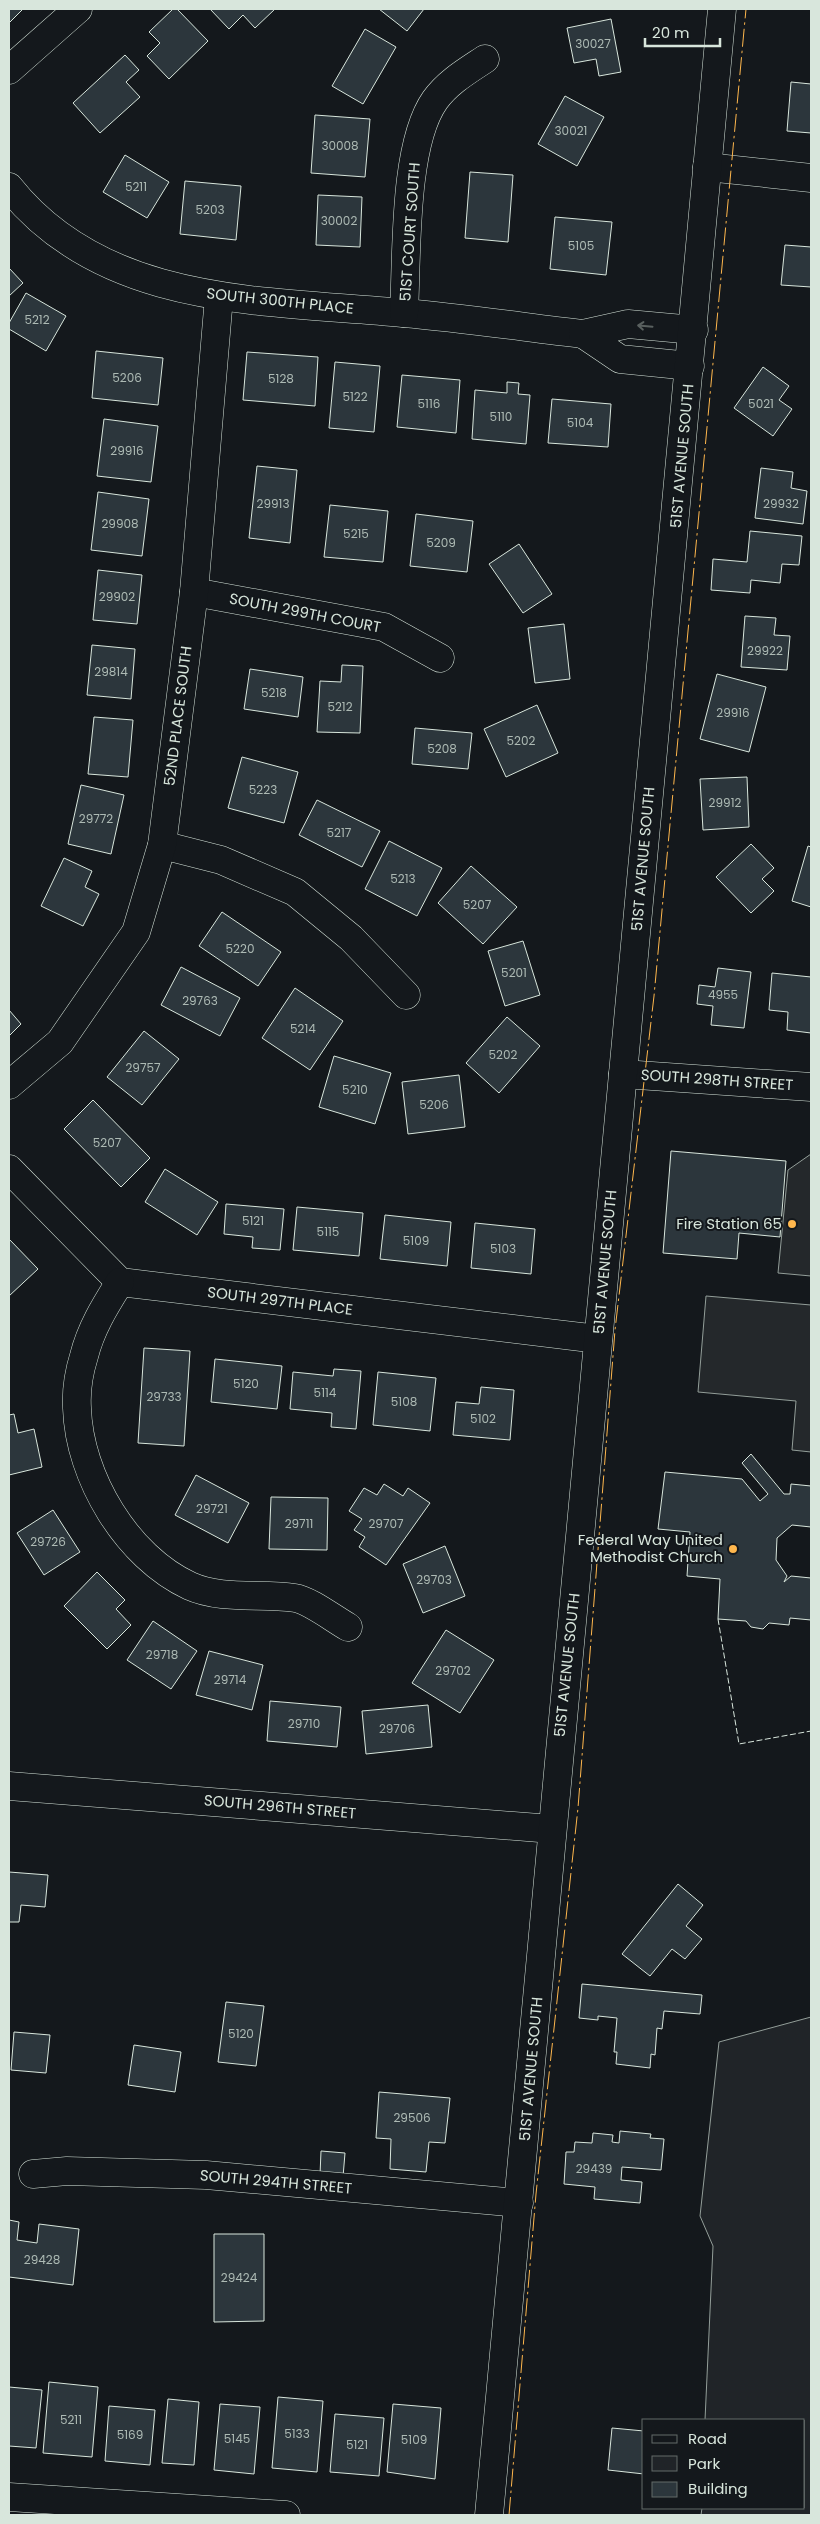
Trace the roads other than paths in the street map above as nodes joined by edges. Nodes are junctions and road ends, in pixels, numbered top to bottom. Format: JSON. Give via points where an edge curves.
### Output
{"nodes":[{"id":1,"x":78,"y":9,"type":"edge"},
{"id":2,"x":722,"y":9,"type":"edge"},
{"id":3,"x":485,"y":58,"type":"dead end"},
{"id":4,"x":9,"y":70,"type":"edge"},
{"id":5,"x":708,"y":167,"type":"junction"},
{"id":6,"x":811,"y":178,"type":"edge"},
{"id":7,"x":9,"y":187,"type":"edge"},
{"id":8,"x":220,"y":297,"type":"junction"},
{"id":9,"x":404,"y":313,"type":"junction"},
{"id":10,"x":694,"y":330,"type":"junction"},
{"id":11,"x":583,"y":334,"type":"junction"},
{"id":12,"x":690,"y":366,"type":"junction"},
{"id":13,"x":194,"y":592,"type":"junction"},
{"id":14,"x":440,"y":658,"type":"dead end"},
{"id":15,"x":162,"y":845,"type":"junction"},
{"id":16,"x":406,"y":995,"type":"dead end"},
{"id":17,"x":623,"y":1074,"type":"junction"},
{"id":18,"x":9,"y":1084,"type":"edge"},
{"id":19,"x":811,"y":1087,"type":"edge"},
{"id":20,"x":9,"y":1168,"type":"edge"},
{"id":21,"x":120,"y":1282,"type":"junction"},
{"id":22,"x":598,"y":1339,"type":"junction"},
{"id":23,"x":348,"y":1627,"type":"dead end"},
{"id":24,"x":9,"y":1786,"type":"edge"},
{"id":25,"x":552,"y":1829,"type":"junction"},
{"id":26,"x":33,"y":2174,"type":"dead end"},
{"id":27,"x":519,"y":2204,"type":"junction"},
{"id":28,"x":9,"y":2497,"type":"edge"},
{"id":29,"x":286,"y":2515,"type":"edge"},
{"id":30,"x":488,"y":2515,"type":"edge"}],
"edges":[{"from":1,"to":4,"type":"street"},
{"from":2,"to":5,"type":"street","name":"51ST AVENUE SOUTH"},
{"from":3,"to":9,"type":"street","name":"51ST COURT SOUTH","via":[[440,95],[421,130],[410,194]]},
{"from":5,"to":6,"type":"street"},
{"from":5,"to":10,"type":"street","name":"51ST AVENUE SOUTH"},
{"from":7,"to":8,"type":"street","name":"SOUTH 300TH PLACE","via":[[44,224],[100,259],[176,289]]},
{"from":8,"to":9,"type":"street","name":"SOUTH 300TH PLACE"},
{"from":8,"to":13,"type":"street","name":"52ND PLACE SOUTH"},
{"from":9,"to":11,"type":"street","name":"SOUTH 300TH PLACE"},
{"from":10,"to":11,"type":"street","name":"SOUTH 300TH PLACE","one_way":true,"via":[[628,324]]},
{"from":10,"to":12,"type":"street","name":"51ST AVENUE SOUTH"},
{"from":11,"to":12,"type":"street","name":"SOUTH 300TH PLACE","via":[[620,359]]},
{"from":12,"to":17,"type":"street","name":"51ST AVENUE SOUTH"},
{"from":13,"to":14,"type":"street","name":"SOUTH 299TH COURT","via":[[384,627]]},
{"from":13,"to":15,"type":"street","name":"52ND PLACE SOUTH"},
{"from":15,"to":16,"type":"street","via":[[221,860],[295,892],[351,938]]},
{"from":15,"to":18,"type":"street","name":"52ND PLACE SOUTH","via":[[136,932],[60,1042]]},
{"from":17,"to":19,"type":"street","name":"SOUTH 298TH STREET"},
{"from":17,"to":22,"type":"street","name":"51ST AVENUE SOUTH"},
{"from":20,"to":21,"type":"street"},
{"from":21,"to":22,"type":"street","name":"SOUTH 297TH PLACE"},
{"from":21,"to":23,"type":"street","via":[[90,1335],[77,1408],[84,1452],[103,1497],[116,1518],[148,1557],[192,1587],[213,1592],[297,1598]]},
{"from":22,"to":25,"type":"street","name":"51ST AVENUE SOUTH"},
{"from":24,"to":25,"type":"street","name":"SOUTH 296TH STREET"},
{"from":25,"to":27,"type":"street","name":"51ST AVENUE SOUTH"},
{"from":26,"to":27,"type":"street","name":"SOUTH 294TH STREET","via":[[102,2171],[206,2175]]},
{"from":27,"to":30,"type":"street","name":"51ST AVENUE SOUTH"},
{"from":28,"to":29,"type":"street"}]}
